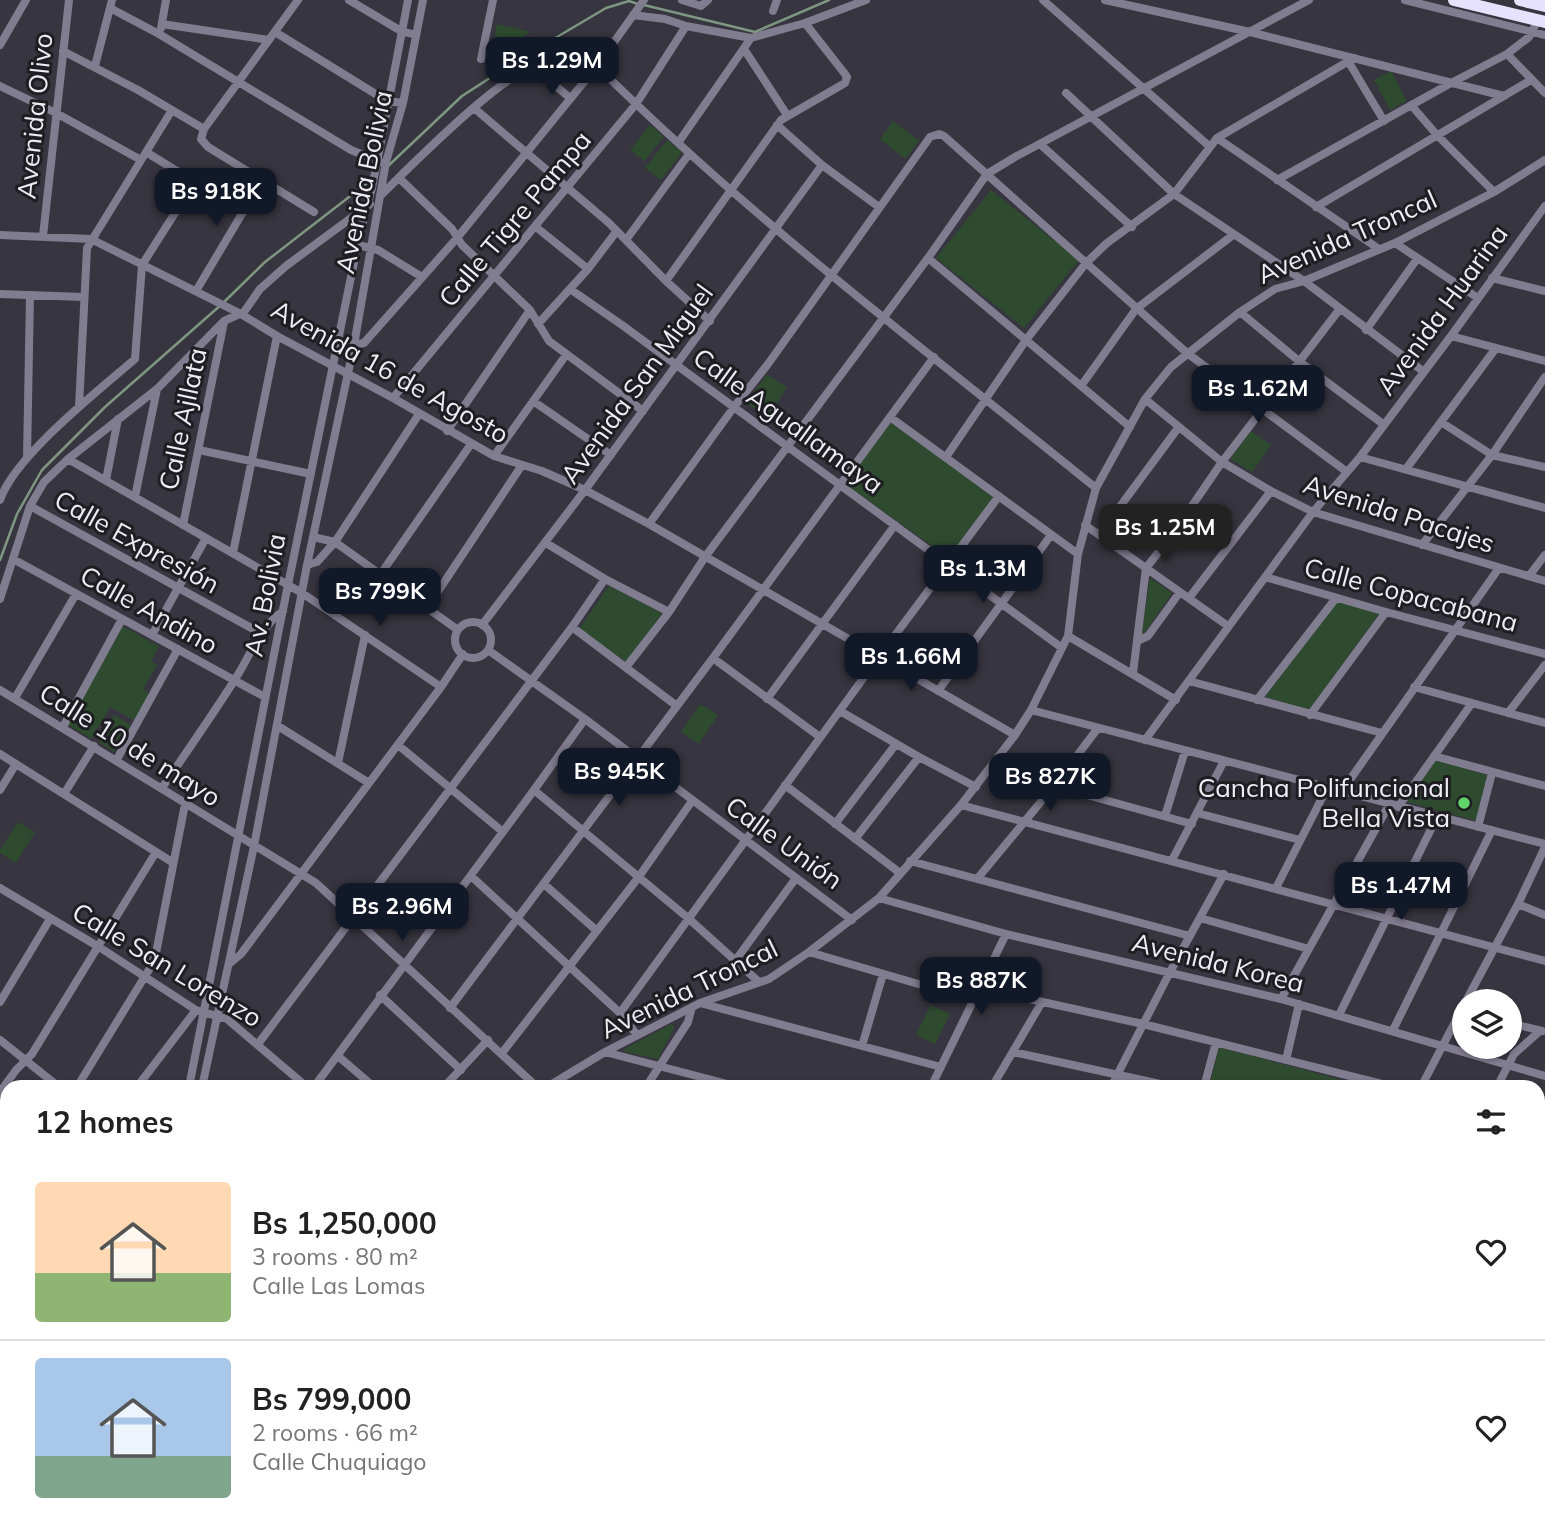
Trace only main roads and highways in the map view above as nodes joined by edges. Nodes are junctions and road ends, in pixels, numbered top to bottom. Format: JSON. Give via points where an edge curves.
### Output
{"nodes":[{"id":1,"x":1454,"y":0,"type":"edge"},
{"id":2,"x":1520,"y":0,"type":"edge"},
{"id":3,"x":1545,"y":6,"type":"edge"},
{"id":4,"x":1538,"y":24,"type":"edge"}],
"edges":[{"from":1,"to":4,"type":"highway"},
{"from":2,"to":3,"type":"highway"}]}
